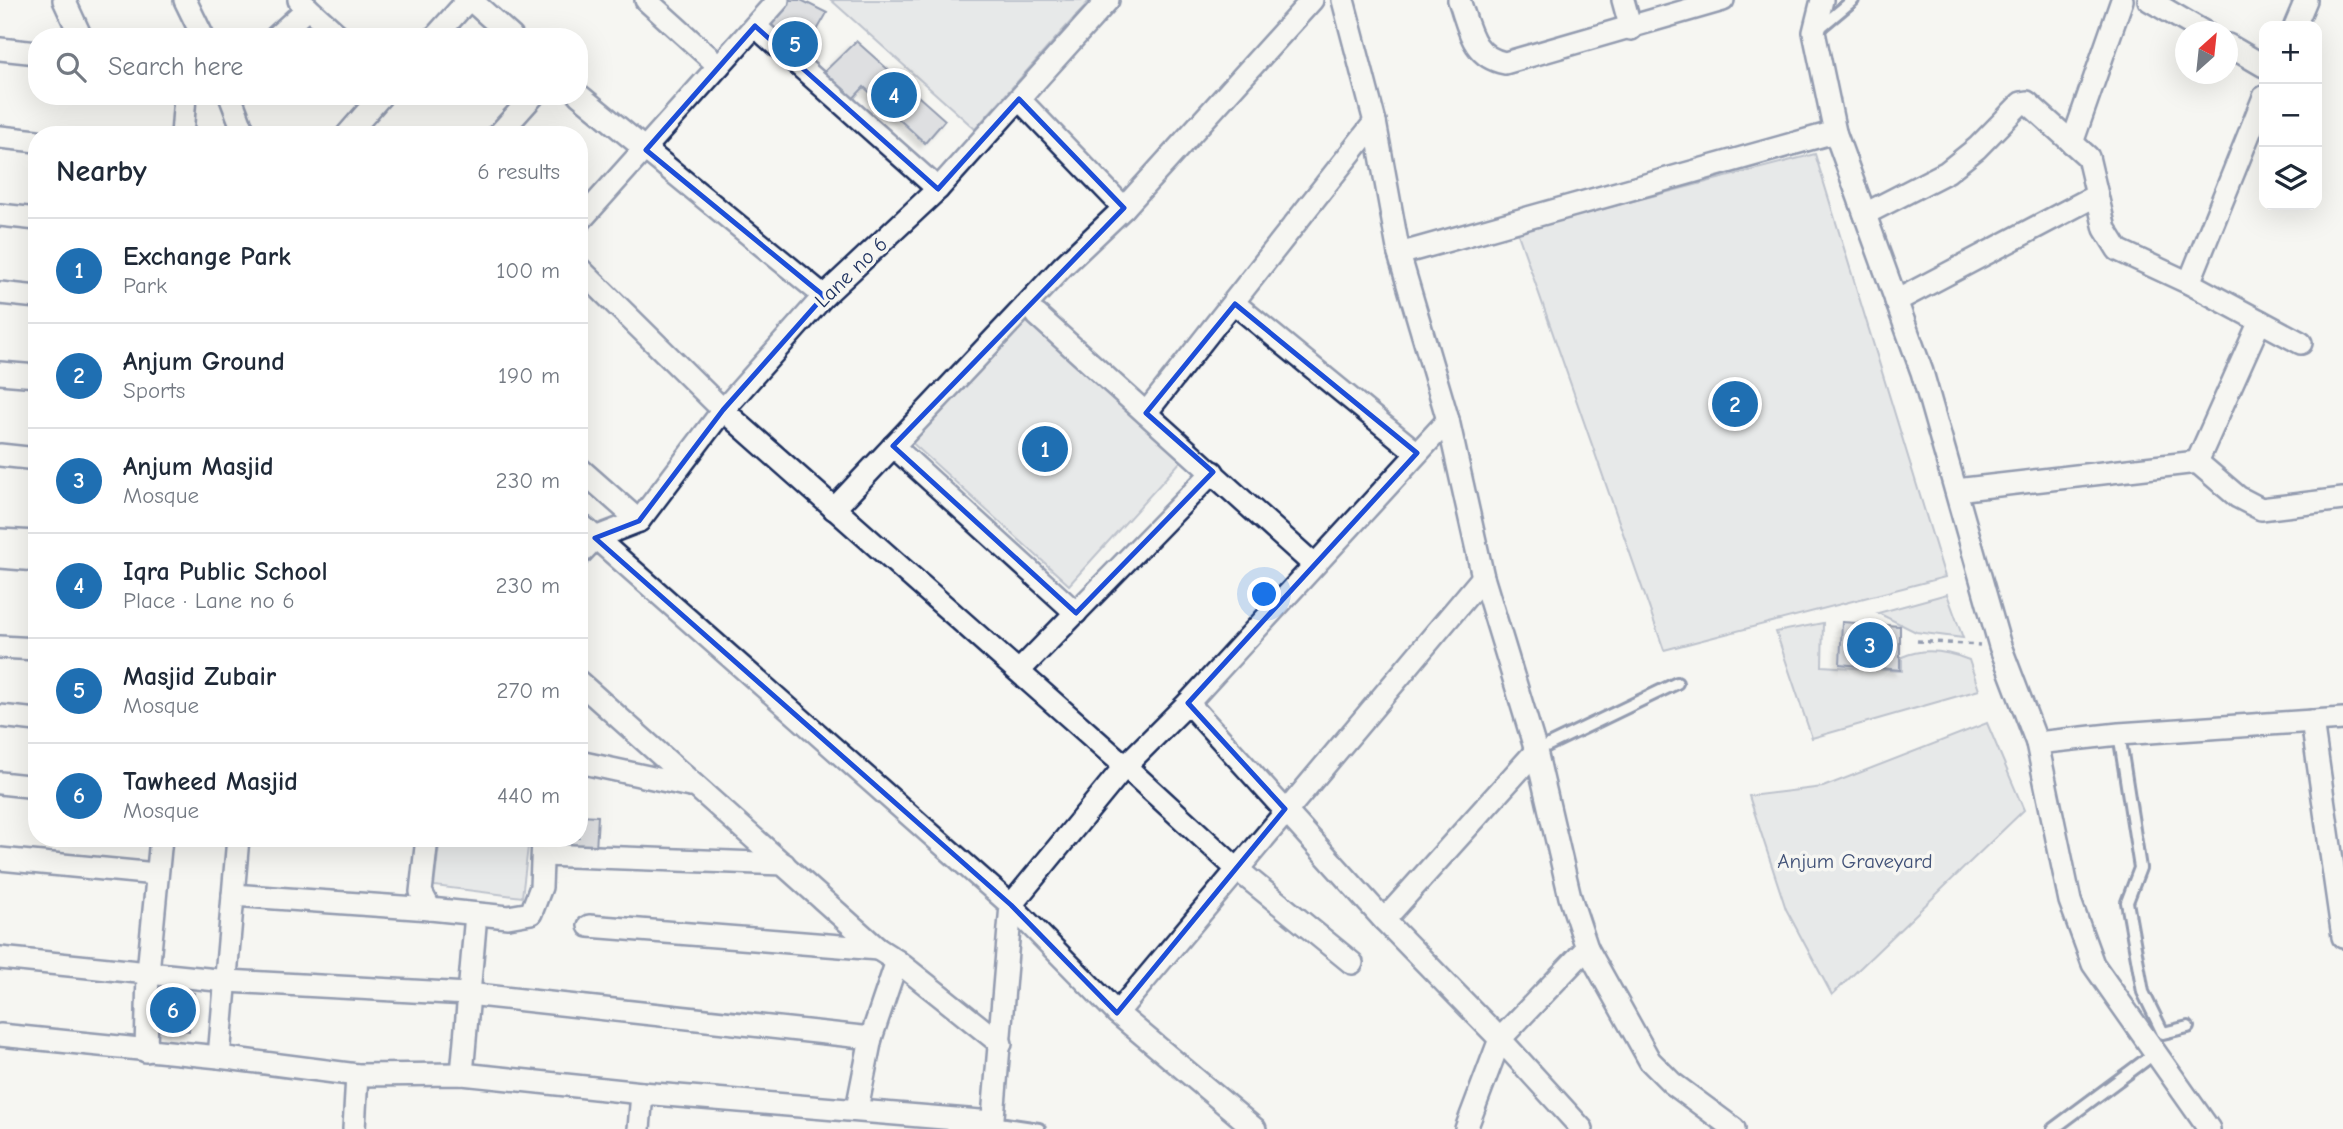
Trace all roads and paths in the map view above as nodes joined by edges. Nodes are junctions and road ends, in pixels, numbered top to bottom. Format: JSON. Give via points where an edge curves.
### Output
{"nodes":[{"id":1,"x":64,"y":0,"type":"edge"},
{"id":2,"x":185,"y":0,"type":"edge"},
{"id":3,"x":470,"y":0,"type":"edge"},
{"id":4,"x":646,"y":0,"type":"edge"},
{"id":5,"x":778,"y":0,"type":"edge"},
{"id":6,"x":1108,"y":0,"type":"edge"},
{"id":7,"x":1312,"y":0,"type":"edge"},
{"id":8,"x":1343,"y":0,"type":"edge"},
{"id":9,"x":1459,"y":0,"type":"edge"},
{"id":10,"x":1623,"y":0,"type":"edge"},
{"id":11,"x":1721,"y":0,"type":"edge"},
{"id":12,"x":1822,"y":0,"type":"edge"},
{"id":13,"x":1853,"y":0,"type":"edge"},
{"id":14,"x":2122,"y":0,"type":"edge"},
{"id":15,"x":2149,"y":0,"type":"edge"},
{"id":16,"x":2306,"y":0,"type":"edge"},
{"id":17,"x":304,"y":4,"type":"edge"},
{"id":18,"x":2185,"y":21,"type":"edge"},
{"id":19,"x":2297,"y":21,"type":"edge"},
{"id":20,"x":755,"y":26,"type":"junction"},
{"id":21,"x":77,"y":28,"type":"edge"},
{"id":22,"x":199,"y":28,"type":"edge"},
{"id":23,"x":284,"y":28,"type":"edge"},
{"id":24,"x":330,"y":28,"type":"edge"},
{"id":25,"x":444,"y":28,"type":"edge"},
{"id":26,"x":502,"y":28,"type":"edge"},
{"id":27,"x":1631,"y":29,"type":"junction"},
{"id":28,"x":1814,"y":32,"type":"junction"},
{"id":29,"x":0,"y":49,"type":"edge"},
{"id":30,"x":2238,"y":51,"type":"edge"},
{"id":31,"x":28,"y":52,"type":"edge"},
{"id":32,"x":2259,"y":63,"type":"edge"},
{"id":33,"x":719,"y":66,"type":"junction"},
{"id":34,"x":1019,"y":99,"type":"junction"},
{"id":35,"x":588,"y":102,"type":"edge"},
{"id":36,"x":184,"y":105,"type":"edge"},
{"id":37,"x":233,"y":105,"type":"edge"},
{"id":38,"x":373,"y":105,"type":"edge"},
{"id":39,"x":525,"y":105,"type":"edge"},
{"id":40,"x":2259,"y":109,"type":"edge"},
{"id":41,"x":1375,"y":122,"type":"junction"},
{"id":42,"x":183,"y":126,"type":"edge"},
{"id":43,"x":242,"y":126,"type":"edge"},
{"id":44,"x":355,"y":126,"type":"edge"},
{"id":45,"x":506,"y":126,"type":"edge"},
{"id":46,"x":1835,"y":132,"type":"junction"},
{"id":47,"x":0,"y":137,"type":"edge"},
{"id":48,"x":28,"y":140,"type":"edge"},
{"id":49,"x":2071,"y":143,"type":"junction"},
{"id":50,"x":646,"y":150,"type":"junction"},
{"id":51,"x":938,"y":190,"type":"junction"},
{"id":52,"x":2096,"y":195,"type":"junction"},
{"id":53,"x":1124,"y":208,"type":"junction"},
{"id":54,"x":588,"y":212,"type":"edge"},
{"id":55,"x":1864,"y":214,"type":"junction"},
{"id":56,"x":0,"y":215,"type":"edge"},
{"id":57,"x":28,"y":218,"type":"edge"},
{"id":58,"x":1399,"y":254,"type":"junction"},
{"id":59,"x":588,"y":277,"type":"edge"},
{"id":60,"x":2189,"y":283,"type":"junction"},
{"id":61,"x":0,"y":293,"type":"edge"},
{"id":62,"x":28,"y":296,"type":"edge"},
{"id":63,"x":824,"y":296,"type":"junction"},
{"id":64,"x":1896,"y":301,"type":"junction"},
{"id":65,"x":1234,"y":304,"type":"junction"},
{"id":66,"x":1037,"y":315,"type":"dead end"},
{"id":67,"x":2260,"y":321,"type":"junction"},
{"id":68,"x":2301,"y":343,"type":"dead end"},
{"id":69,"x":0,"y":373,"type":"edge"},
{"id":70,"x":28,"y":375,"type":"edge"},
{"id":71,"x":723,"y":410,"type":"junction"},
{"id":72,"x":1146,"y":414,"type":"junction"},
{"id":73,"x":1448,"y":420,"type":"junction"},
{"id":74,"x":893,"y":446,"type":"junction"},
{"id":75,"x":1417,"y":453,"type":"junction"},
{"id":76,"x":0,"y":455,"type":"edge"},
{"id":77,"x":28,"y":458,"type":"edge"},
{"id":78,"x":2197,"y":462,"type":"junction"},
{"id":79,"x":1213,"y":472,"type":"junction"},
{"id":80,"x":588,"y":476,"type":"edge"},
{"id":81,"x":1956,"y":490,"type":"junction"},
{"id":82,"x":2343,"y":499,"type":"edge"},
{"id":83,"x":834,"y":509,"type":"junction"},
{"id":84,"x":639,"y":521,"type":"junction"},
{"id":85,"x":588,"y":531,"type":"edge"},
{"id":86,"x":595,"y":538,"type":"junction"},
{"id":87,"x":0,"y":540,"type":"edge"},
{"id":88,"x":28,"y":542,"type":"edge"},
{"id":89,"x":588,"y":545,"type":"edge"},
{"id":90,"x":0,"y":557,"type":"edge"},
{"id":91,"x":28,"y":560,"type":"edge"},
{"id":92,"x":1313,"y":564,"type":"junction"},
{"id":93,"x":1483,"y":577,"type":"junction"},
{"id":94,"x":1076,"y":613,"type":"junction"},
{"id":95,"x":1917,"y":641,"type":"dead end"},
{"id":96,"x":2000,"y":646,"type":"junction"},
{"id":97,"x":0,"y":647,"type":"edge"},
{"id":98,"x":28,"y":649,"type":"edge"},
{"id":99,"x":1019,"y":671,"type":"junction"},
{"id":100,"x":1677,"y":683,"type":"dead end"},
{"id":101,"x":588,"y":690,"type":"edge"},
{"id":102,"x":1188,"y":703,"type":"junction"},
{"id":103,"x":0,"y":716,"type":"edge"},
{"id":104,"x":28,"y":719,"type":"edge"},
{"id":105,"x":2343,"y":719,"type":"edge"},
{"id":106,"x":2312,"y":721,"type":"junction"},
{"id":107,"x":2119,"y":734,"type":"junction"},
{"id":108,"x":2036,"y":743,"type":"junction"},
{"id":109,"x":1536,"y":751,"type":"junction"},
{"id":110,"x":588,"y":764,"type":"edge"},
{"id":111,"x":1125,"y":765,"type":"junction"},
{"id":112,"x":0,"y":783,"type":"edge"},
{"id":113,"x":28,"y":785,"type":"edge"},
{"id":114,"x":692,"y":786,"type":"junction"},
{"id":115,"x":1286,"y":809,"type":"junction"},
{"id":116,"x":160,"y":847,"type":"edge"},
{"id":117,"x":237,"y":847,"type":"edge"},
{"id":118,"x":426,"y":847,"type":"edge"},
{"id":119,"x":543,"y":847,"type":"edge"},
{"id":120,"x":0,"y":859,"type":"edge"},
{"id":121,"x":784,"y":864,"type":"junction"},
{"id":122,"x":1238,"y":870,"type":"junction"},
{"id":123,"x":156,"y":874,"type":"junction"},
{"id":124,"x":233,"y":895,"type":"junction"},
{"id":125,"x":1011,"y":905,"type":"junction"},
{"id":126,"x":430,"y":909,"type":"junction"},
{"id":127,"x":476,"y":914,"type":"junction"},
{"id":128,"x":1384,"y":920,"type":"junction"},
{"id":129,"x":589,"y":926,"type":"dead end"},
{"id":130,"x":2343,"y":937,"type":"edge"},
{"id":131,"x":1587,"y":948,"type":"junction"},
{"id":132,"x":878,"y":949,"type":"junction"},
{"id":133,"x":0,"y":958,"type":"edge"},
{"id":134,"x":897,"y":961,"type":"junction"},
{"id":135,"x":1352,"y":963,"type":"dead end"},
{"id":136,"x":148,"y":972,"type":"junction"},
{"id":137,"x":227,"y":981,"type":"junction"},
{"id":138,"x":468,"y":994,"type":"junction"},
{"id":139,"x":1117,"y":1013,"type":"junction"},
{"id":140,"x":2188,"y":1027,"type":"dead end"},
{"id":141,"x":0,"y":1035,"type":"edge"},
{"id":142,"x":871,"y":1038,"type":"junction"},
{"id":143,"x":1500,"y":1039,"type":"junction"},
{"id":144,"x":1001,"y":1045,"type":"junction"},
{"id":145,"x":146,"y":1051,"type":"junction"},
{"id":146,"x":2155,"y":1053,"type":"junction"},
{"id":147,"x":219,"y":1057,"type":"junction"},
{"id":148,"x":461,"y":1074,"type":"junction"},
{"id":149,"x":357,"y":1075,"type":"junction"},
{"id":150,"x":642,"y":1093,"type":"junction"},
{"id":151,"x":857,"y":1110,"type":"junction"},
{"id":152,"x":992,"y":1125,"type":"edge"},
{"id":153,"x":354,"y":1129,"type":"edge"},
{"id":154,"x":639,"y":1129,"type":"edge"},
{"id":155,"x":1039,"y":1129,"type":"edge"},
{"id":156,"x":1255,"y":1129,"type":"edge"},
{"id":157,"x":1466,"y":1129,"type":"edge"},
{"id":158,"x":1582,"y":1129,"type":"edge"},
{"id":159,"x":1734,"y":1129,"type":"edge"},
{"id":160,"x":2053,"y":1129,"type":"edge"},
{"id":161,"x":2208,"y":1129,"type":"edge"}],
"edges":[{"from":1,"to":21,"type":"street"},
{"from":2,"to":22,"type":"street"},
{"from":3,"to":25,"type":"street"},
{"from":3,"to":26,"type":"street"},
{"from":4,"to":33,"type":"street"},
{"from":5,"to":20,"type":"street"},
{"from":6,"to":34,"type":"street","name":"Lane no 6"},
{"from":7,"to":53,"type":"street"},
{"from":8,"to":41,"type":"street"},
{"from":9,"to":27,"type":"street","via":[[1479,52],[1505,63]]},
{"from":10,"to":27,"type":"street"},
{"from":11,"to":27,"type":"street"},
{"from":12,"to":28,"type":"street"},
{"from":13,"to":28,"type":"lane"},
{"from":14,"to":49,"type":"street"},
{"from":15,"to":18,"type":"street"},
{"from":16,"to":19,"type":"street"},
{"from":17,"to":23,"type":"street"},
{"from":17,"to":24,"type":"street"},
{"from":20,"to":33,"type":"street"},
{"from":20,"to":51,"type":"street"},
{"from":28,"to":46,"type":"street"},
{"from":29,"to":31,"type":"street"},
{"from":30,"to":32,"type":"street"},
{"from":33,"to":50,"type":"street"},
{"from":34,"to":51,"type":"street","name":"Lane no 6"},
{"from":34,"to":53,"type":"street"},
{"from":35,"to":50,"type":"street"},
{"from":36,"to":42,"type":"street"},
{"from":37,"to":43,"type":"street"},
{"from":38,"to":44,"type":"street"},
{"from":39,"to":45,"type":"street"},
{"from":40,"to":60,"type":"street"},
{"from":41,"to":58,"type":"street"},
{"from":41,"to":65,"type":"street"},
{"from":46,"to":55,"type":"street"},
{"from":46,"to":58,"type":"street"},
{"from":47,"to":48,"type":"street"},
{"from":49,"to":52,"type":"street","via":[[2088,157]]},
{"from":49,"to":55,"type":"street","via":[[2024,101],[1947,172]]},
{"from":50,"to":54,"type":"street"},
{"from":50,"to":63,"type":"street"},
{"from":51,"to":63,"type":"street","name":"Lane no 6"},
{"from":52,"to":60,"type":"street","via":[[2105,229],[2118,250]]},
{"from":52,"to":64,"type":"street"},
{"from":53,"to":74,"type":"street"},
{"from":55,"to":64,"type":"street"},
{"from":56,"to":57,"type":"street"},
{"from":58,"to":73,"type":"street"},
{"from":59,"to":71,"type":"street"},
{"from":60,"to":67,"type":"street"},
{"from":61,"to":62,"type":"street"},
{"from":63,"to":71,"type":"street","name":"Lane no 6"},
{"from":64,"to":81,"type":"street"},
{"from":65,"to":72,"type":"street"},
{"from":65,"to":75,"type":"street"},
{"from":66,"to":72,"type":"street"},
{"from":67,"to":68,"type":"street"},
{"from":67,"to":78,"type":"street"},
{"from":69,"to":70,"type":"street"},
{"from":71,"to":83,"type":"street"},
{"from":71,"to":84,"type":"street","name":"Lane no 6"},
{"from":72,"to":79,"type":"street"},
{"from":73,"to":75,"type":"street"},
{"from":73,"to":93,"type":"street"},
{"from":74,"to":83,"type":"street"},
{"from":74,"to":94,"type":"street"},
{"from":75,"to":92,"type":"street"},
{"from":76,"to":77,"type":"street"},
{"from":78,"to":81,"type":"street"},
{"from":78,"to":82,"type":"street","via":[[2238,497],[2261,509]]},
{"from":79,"to":92,"type":"street"},
{"from":79,"to":94,"type":"street"},
{"from":80,"to":84,"type":"street"},
{"from":81,"to":96,"type":"street"},
{"from":83,"to":99,"type":"street"},
{"from":84,"to":86,"type":"street"},
{"from":85,"to":86,"type":"street"},
{"from":86,"to":89,"type":"street"},
{"from":86,"to":125,"type":"street"},
{"from":87,"to":88,"type":"street"},
{"from":90,"to":91,"type":"street"},
{"from":92,"to":102,"type":"street"},
{"from":93,"to":109,"type":"street"},
{"from":93,"to":115,"type":"street"},
{"from":94,"to":99,"type":"street"},
{"from":95,"to":96,"type":"path"},
{"from":96,"to":108,"type":"street"},
{"from":97,"to":98,"type":"street"},
{"from":99,"to":111,"type":"street"},
{"from":100,"to":109,"type":"lane"},
{"from":101,"to":114,"type":"street"},
{"from":102,"to":111,"type":"street"},
{"from":102,"to":115,"type":"street"},
{"from":103,"to":104,"type":"street"},
{"from":105,"to":106,"type":"street"},
{"from":106,"to":107,"type":"street"},
{"from":106,"to":130,"type":"street"},
{"from":107,"to":108,"type":"street"},
{"from":107,"to":140,"type":"lane","via":[[2140,868],[2127,902],[2143,992],[2163,1033]]},
{"from":108,"to":146,"type":"street","via":[[2070,901],[2093,964]]},
{"from":109,"to":128,"type":"street"},
{"from":109,"to":131,"type":"street","via":[[1570,897]]},
{"from":110,"to":114,"type":"street"},
{"from":111,"to":122,"type":"street"},
{"from":111,"to":125,"type":"street"},
{"from":112,"to":113,"type":"street"},
{"from":114,"to":121,"type":"street"},
{"from":115,"to":122,"type":"street"},
{"from":115,"to":128,"type":"street"},
{"from":116,"to":123,"type":"street"},
{"from":117,"to":124,"type":"street"},
{"from":118,"to":126,"type":"street","via":[[421,892]]},
{"from":119,"to":121,"type":"street"},
{"from":119,"to":127,"type":"street","via":[[541,887],[531,913],[508,918]]},
{"from":120,"to":123,"type":"street"},
{"from":121,"to":132,"type":"street"},
{"from":122,"to":135,"type":"street"},
{"from":122,"to":139,"type":"street"},
{"from":123,"to":136,"type":"street"},
{"from":124,"to":126,"type":"street"},
{"from":124,"to":137,"type":"street"},
{"from":125,"to":139,"type":"street"},
{"from":125,"to":144,"type":"street"},
{"from":126,"to":127,"type":"street"},
{"from":127,"to":138,"type":"street"},
{"from":128,"to":143,"type":"street"},
{"from":129,"to":132,"type":"street"},
{"from":131,"to":143,"type":"street"},
{"from":131,"to":159,"type":"street","via":[[1650,1060],[1672,1083]]},
{"from":132,"to":134,"type":"street"},
{"from":133,"to":136,"type":"street"},
{"from":134,"to":142,"type":"street"},
{"from":134,"to":144,"type":"street"},
{"from":136,"to":137,"type":"street"},
{"from":136,"to":145,"type":"street"},
{"from":137,"to":138,"type":"street"},
{"from":137,"to":147,"type":"street"},
{"from":138,"to":142,"type":"street"},
{"from":138,"to":148,"type":"street"},
{"from":139,"to":156,"type":"street"},
{"from":141,"to":145,"type":"street"},
{"from":142,"to":151,"type":"street"},
{"from":143,"to":157,"type":"street"},
{"from":143,"to":158,"type":"street"},
{"from":144,"to":152,"type":"street"},
{"from":145,"to":147,"type":"street"},
{"from":146,"to":160,"type":"lane"},
{"from":146,"to":161,"type":"street"},
{"from":147,"to":149,"type":"street"},
{"from":148,"to":149,"type":"street"},
{"from":148,"to":150,"type":"street"},
{"from":149,"to":153,"type":"street"},
{"from":150,"to":151,"type":"street"},
{"from":150,"to":154,"type":"street"},
{"from":151,"to":152,"type":"street"},
{"from":152,"to":155,"type":"lane"}]}
